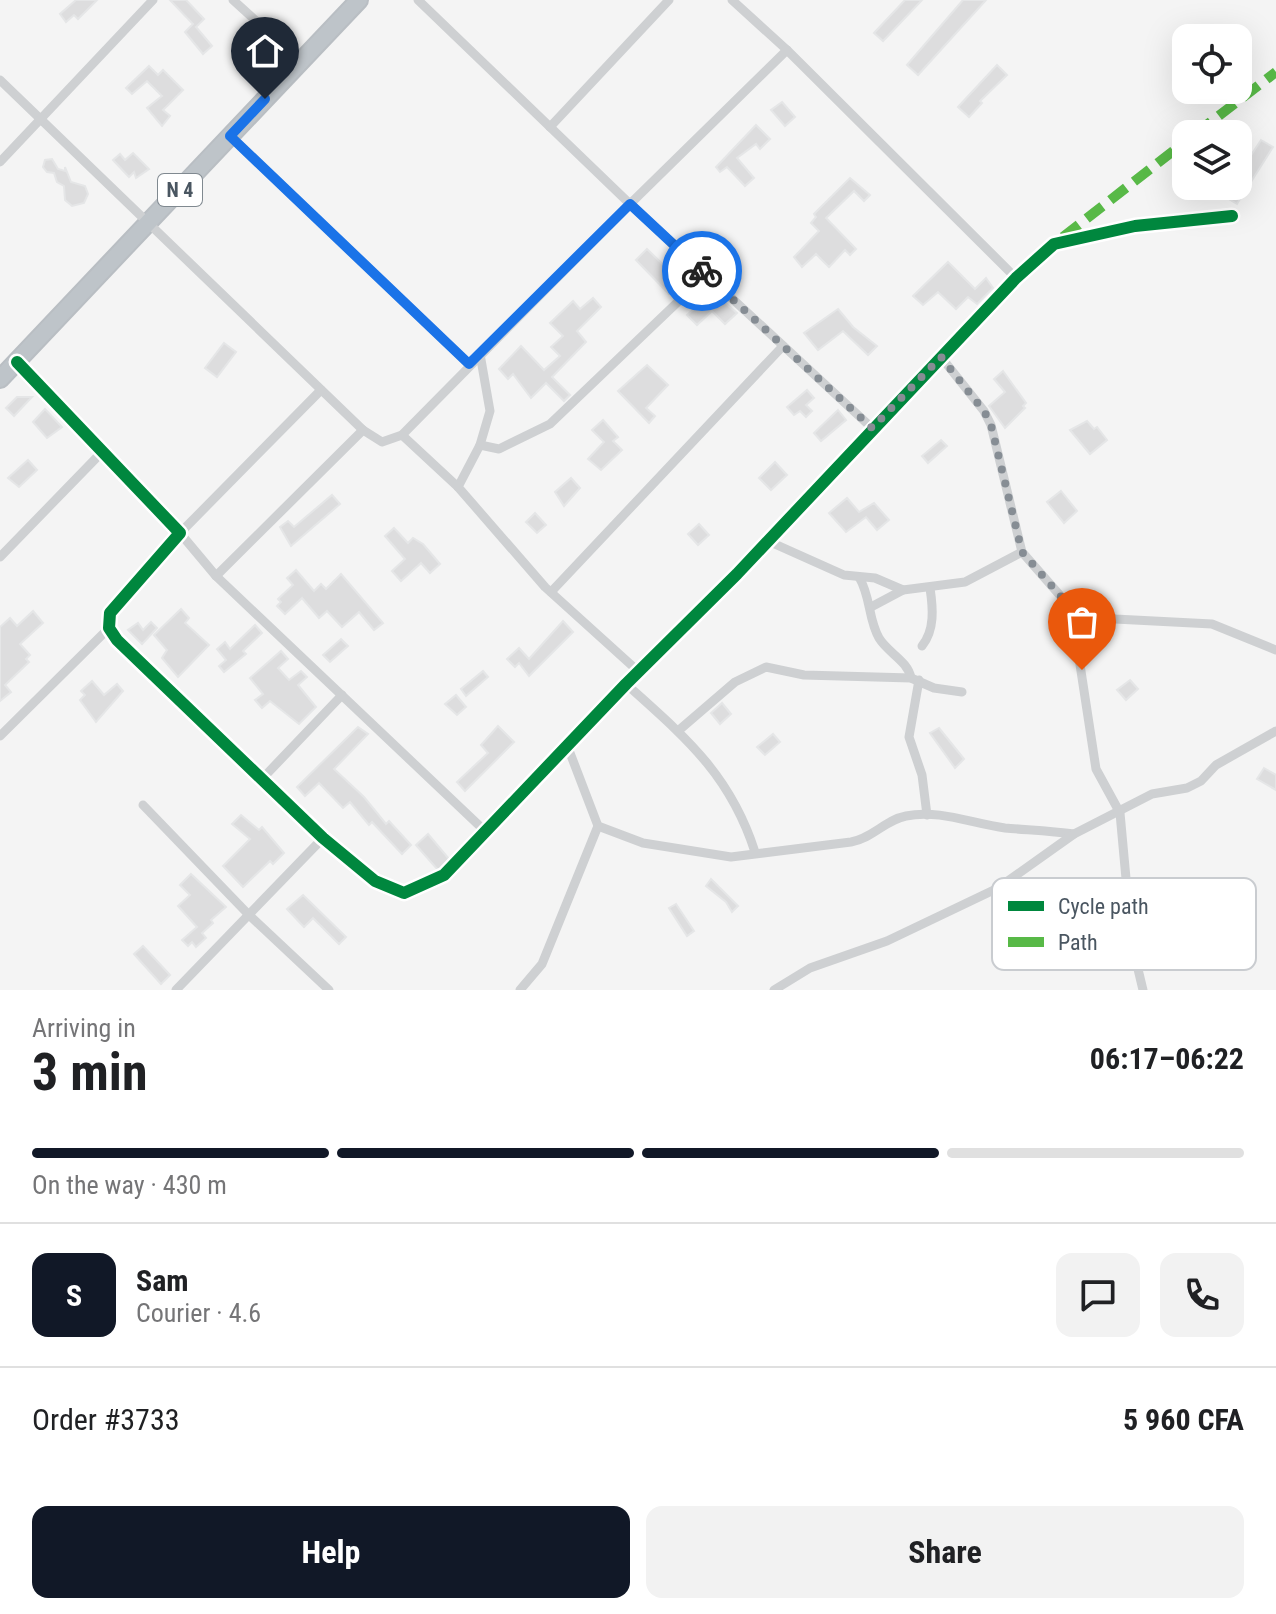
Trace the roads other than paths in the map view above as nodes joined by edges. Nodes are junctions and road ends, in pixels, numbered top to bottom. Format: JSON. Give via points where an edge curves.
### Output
{"nodes":[{"id":1,"x":153,"y":0,"type":"edge"},
{"id":2,"x":233,"y":0,"type":"edge"},
{"id":3,"x":359,"y":0,"type":"edge"},
{"id":4,"x":418,"y":0,"type":"edge"},
{"id":5,"x":669,"y":0,"type":"edge"},
{"id":6,"x":732,"y":0,"type":"edge"},
{"id":7,"x":787,"y":50,"type":"junction"},
{"id":8,"x":300,"y":61,"type":"junction"},
{"id":9,"x":0,"y":80,"type":"edge"},
{"id":10,"x":41,"y":119,"type":"junction"},
{"id":11,"x":550,"y":127,"type":"junction"},
{"id":12,"x":230,"y":136,"type":"junction"},
{"id":13,"x":0,"y":162,"type":"edge"},
{"id":14,"x":630,"y":204,"type":"junction"},
{"id":15,"x":1232,"y":216,"type":"dead end"},
{"id":16,"x":149,"y":222,"type":"junction"},
{"id":17,"x":706,"y":275,"type":"junction"},
{"id":18,"x":1016,"y":278,"type":"junction"},
{"id":19,"x":783,"y":346,"type":"junction"},
{"id":20,"x":480,"y":354,"type":"junction"},
{"id":21,"x":941,"y":357,"type":"junction"},
{"id":22,"x":17,"y":362,"type":"junction"},
{"id":23,"x":469,"y":364,"type":"junction"},
{"id":24,"x":0,"y":379,"type":"edge"},
{"id":25,"x":321,"y":390,"type":"junction"},
{"id":26,"x":872,"y":428,"type":"junction"},
{"id":27,"x":363,"y":430,"type":"junction"},
{"id":28,"x":402,"y":435,"type":"junction"},
{"id":29,"x":480,"y":445,"type":"junction"},
{"id":30,"x":103,"y":451,"type":"junction"},
{"id":31,"x":458,"y":487,"type":"junction"},
{"id":32,"x":180,"y":533,"type":"junction"},
{"id":33,"x":768,"y":541,"type":"junction"},
{"id":34,"x":1022,"y":552,"type":"junction"},
{"id":35,"x":0,"y":557,"type":"edge"},
{"id":36,"x":216,"y":576,"type":"junction"},
{"id":37,"x":859,"y":577,"type":"junction"},
{"id":38,"x":930,"y":588,"type":"junction"},
{"id":39,"x":903,"y":590,"type":"junction"},
{"id":40,"x":551,"y":592,"type":"junction"},
{"id":41,"x":871,"y":607,"type":"junction"},
{"id":42,"x":1080,"y":608,"type":"junction"},
{"id":43,"x":109,"y":628,"type":"junction"},
{"id":44,"x":922,"y":646,"type":"dead end"},
{"id":45,"x":1276,"y":650,"type":"edge"},
{"id":46,"x":639,"y":672,"type":"junction"},
{"id":47,"x":915,"y":679,"type":"junction"},
{"id":48,"x":626,"y":684,"type":"junction"},
{"id":49,"x":962,"y":692,"type":"dead end"},
{"id":50,"x":342,"y":695,"type":"junction"},
{"id":51,"x":678,"y":731,"type":"junction"},
{"id":52,"x":1276,"y":731,"type":"edge"},
{"id":53,"x":0,"y":736,"type":"edge"},
{"id":54,"x":567,"y":745,"type":"junction"},
{"id":55,"x":262,"y":779,"type":"junction"},
{"id":56,"x":143,"y":805,"type":"dead end"},
{"id":57,"x":1120,"y":813,"type":"junction"},
{"id":58,"x":927,"y":815,"type":"junction"},
{"id":59,"x":598,"y":826,"type":"junction"},
{"id":60,"x":486,"y":832,"type":"junction"},
{"id":61,"x":1074,"y":834,"type":"junction"},
{"id":62,"x":323,"y":838,"type":"junction"},
{"id":63,"x":755,"y":852,"type":"junction"},
{"id":64,"x":1012,"y":878,"type":"edge"},
{"id":65,"x":1126,"y":878,"type":"edge"},
{"id":66,"x":992,"y":891,"type":"edge"},
{"id":67,"x":248,"y":914,"type":"junction"},
{"id":68,"x":1138,"y":970,"type":"edge"},
{"id":69,"x":176,"y":990,"type":"edge"},
{"id":70,"x":329,"y":990,"type":"edge"},
{"id":71,"x":520,"y":990,"type":"edge"},
{"id":72,"x":774,"y":990,"type":"edge"},
{"id":73,"x":1143,"y":990,"type":"edge"}],
"edges":[{"from":1,"to":10,"type":"street"},
{"from":2,"to":8,"type":"street"},
{"from":3,"to":8,"type":"highway","number":"N 4"},
{"from":4,"to":11,"type":"street"},
{"from":5,"to":11,"type":"street"},
{"from":6,"to":7,"type":"street"},
{"from":7,"to":14,"type":"street"},
{"from":7,"to":18,"type":"street"},
{"from":8,"to":12,"type":"highway","number":"N 4"},
{"from":9,"to":10,"type":"street"},
{"from":10,"to":13,"type":"street"},
{"from":10,"to":16,"type":"street"},
{"from":11,"to":14,"type":"street"},
{"from":12,"to":16,"type":"highway","number":"N 4"},
{"from":12,"to":23,"type":"street"},
{"from":14,"to":17,"type":"street"},
{"from":14,"to":20,"type":"street"},
{"from":15,"to":18,"type":"street","via":[[1135,226],[1054,244]]},
{"from":16,"to":22,"type":"highway","number":"N 4"},
{"from":16,"to":25,"type":"street"},
{"from":17,"to":19,"type":"street"},
{"from":17,"to":29,"type":"street","via":[[550,424],[499,449]]},
{"from":18,"to":21,"type":"street"},
{"from":19,"to":26,"type":"street"},
{"from":19,"to":40,"type":"street"},
{"from":20,"to":23,"type":"street"},
{"from":20,"to":29,"type":"street","via":[[490,411]]},
{"from":21,"to":26,"type":"street"},
{"from":21,"to":34,"type":"street","via":[[991,425]]},
{"from":22,"to":24,"type":"highway","number":"N 4"},
{"from":22,"to":30,"type":"street"},
{"from":23,"to":28,"type":"street"},
{"from":25,"to":27,"type":"street"},
{"from":25,"to":32,"type":"street"},
{"from":26,"to":33,"type":"street"},
{"from":27,"to":28,"type":"street","via":[[382,442]]},
{"from":27,"to":36,"type":"street"},
{"from":28,"to":31,"type":"street"},
{"from":29,"to":31,"type":"street"},
{"from":30,"to":32,"type":"street"},
{"from":30,"to":35,"type":"street"},
{"from":31,"to":40,"type":"street"},
{"from":32,"to":36,"type":"street"},
{"from":32,"to":43,"type":"street","via":[[110,613]]},
{"from":33,"to":37,"type":"street","via":[[830,570]]},
{"from":33,"to":46,"type":"street"},
{"from":34,"to":38,"type":"street","via":[[965,582]]},
{"from":34,"to":42,"type":"street","via":[[1064,600]]},
{"from":36,"to":50,"type":"street"},
{"from":37,"to":39,"type":"street"},
{"from":37,"to":41,"type":"street"},
{"from":38,"to":39,"type":"street"},
{"from":38,"to":44,"type":"street","via":[[933,610]]},
{"from":39,"to":41,"type":"street"},
{"from":40,"to":46,"type":"street"},
{"from":41,"to":47,"type":"street","via":[[877,636]]},
{"from":42,"to":45,"type":"street","via":[[1115,619],[1212,624]]},
{"from":42,"to":57,"type":"street","via":[[1077,645],[1096,769]]},
{"from":43,"to":53,"type":"street"},
{"from":43,"to":55,"type":"street"},
{"from":46,"to":48,"type":"street"},
{"from":47,"to":49,"type":"street"},
{"from":47,"to":51,"type":"street","via":[[760,668],[735,682]]},
{"from":47,"to":58,"type":"street","via":[[909,730]]},
{"from":48,"to":51,"type":"street"},
{"from":48,"to":54,"type":"street"},
{"from":50,"to":55,"type":"street"},
{"from":50,"to":60,"type":"street"},
{"from":51,"to":63,"type":"street","via":[[727,788]]},
{"from":52,"to":57,"type":"street","via":[[1216,765],[1201,781],[1152,794]]},
{"from":54,"to":59,"type":"street"},
{"from":54,"to":60,"type":"street"},
{"from":55,"to":62,"type":"street"},
{"from":56,"to":67,"type":"street"},
{"from":57,"to":61,"type":"street"},
{"from":57,"to":65,"type":"street"},
{"from":58,"to":61,"type":"street"},
{"from":58,"to":63,"type":"street","via":[[891,820],[866,839]]},
{"from":59,"to":63,"type":"street","via":[[689,852],[731,857]]},
{"from":59,"to":71,"type":"street","via":[[542,964]]},
{"from":60,"to":62,"type":"street","via":[[444,875],[404,893],[375,881]]},
{"from":61,"to":64,"type":"street"},
{"from":62,"to":67,"type":"street"},
{"from":66,"to":72,"type":"street","via":[[887,941],[810,968]]},
{"from":67,"to":69,"type":"street"},
{"from":67,"to":70,"type":"street"},
{"from":68,"to":73,"type":"street"}]}
